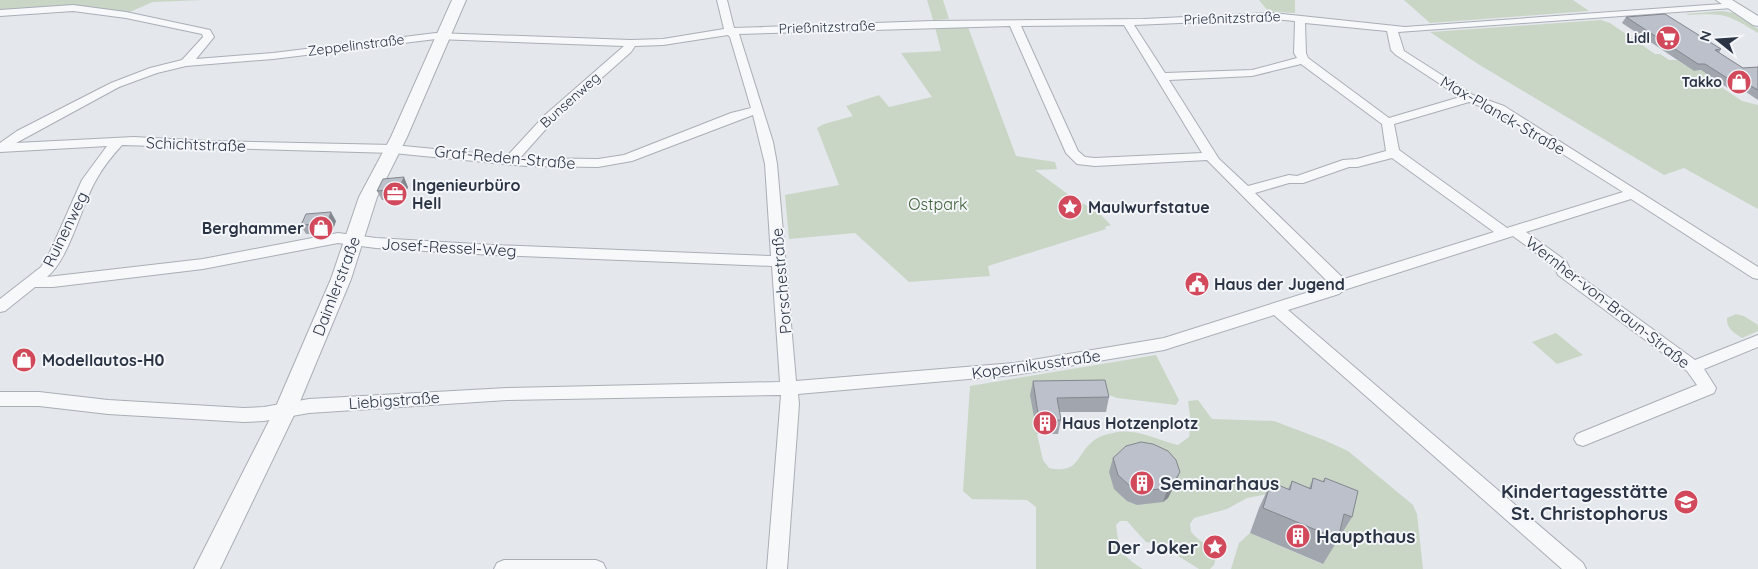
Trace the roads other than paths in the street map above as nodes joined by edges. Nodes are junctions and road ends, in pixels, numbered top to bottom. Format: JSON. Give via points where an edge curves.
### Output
{"nodes":[{"id":1,"x":458,"y":0,"type":"edge"},
{"id":2,"x":722,"y":0,"type":"edge"},
{"id":3,"x":1728,"y":3,"type":"edge"},
{"id":4,"x":0,"y":13,"type":"edge"},
{"id":5,"x":1300,"y":18,"type":"junction"},
{"id":6,"x":1126,"y":22,"type":"junction"},
{"id":7,"x":1758,"y":22,"type":"edge"},
{"id":8,"x":1014,"y":23,"type":"junction"},
{"id":9,"x":730,"y":30,"type":"junction"},
{"id":10,"x":1392,"y":30,"type":"junction"},
{"id":11,"x":443,"y":36,"type":"junction"},
{"id":12,"x":631,"y":43,"type":"junction"},
{"id":13,"x":1303,"y":60,"type":"junction"},
{"id":14,"x":186,"y":63,"type":"junction"},
{"id":15,"x":1160,"y":77,"type":"junction"},
{"id":16,"x":1469,"y":98,"type":"junction"},
{"id":17,"x":757,"y":110,"type":"junction"},
{"id":18,"x":1387,"y":122,"type":"junction"},
{"id":19,"x":119,"y":141,"type":"junction"},
{"id":20,"x":0,"y":148,"type":"edge"},
{"id":21,"x":393,"y":149,"type":"junction"},
{"id":22,"x":1394,"y":153,"type":"junction"},
{"id":23,"x":1210,"y":156,"type":"junction"},
{"id":24,"x":512,"y":160,"type":"junction"},
{"id":25,"x":1246,"y":191,"type":"junction"},
{"id":26,"x":1629,"y":191,"type":"junction"},
{"id":27,"x":1511,"y":232,"type":"junction"},
{"id":28,"x":355,"y":240,"type":"junction"},
{"id":29,"x":779,"y":261,"type":"junction"},
{"id":30,"x":1758,"y":274,"type":"edge"},
{"id":31,"x":32,"y":282,"type":"junction"},
{"id":32,"x":1338,"y":286,"type":"junction"},
{"id":33,"x":0,"y":307,"type":"edge"},
{"id":34,"x":1277,"y":309,"type":"junction"},
{"id":35,"x":1758,"y":340,"type":"edge"},
{"id":36,"x":1693,"y":367,"type":"junction"},
{"id":37,"x":789,"y":388,"type":"junction"},
{"id":38,"x":0,"y":399,"type":"edge"},
{"id":39,"x":285,"y":411,"type":"junction"},
{"id":40,"x":1583,"y":439,"type":"dead end"},
{"id":41,"x":207,"y":569,"type":"edge"},
{"id":42,"x":504,"y":569,"type":"edge"},
{"id":43,"x":596,"y":569,"type":"edge"},
{"id":44,"x":777,"y":569,"type":"edge"},
{"id":45,"x":1576,"y":569,"type":"edge"}],
"edges":[{"from":1,"to":11,"type":"street","name":"Daimlerstraße"},
{"from":2,"to":9,"type":"street","name":"Porschestraße"},
{"from":3,"to":7,"type":"street"},
{"from":3,"to":10,"type":"street","name":"Prießnitzstraße"},
{"from":4,"to":14,"type":"street","via":[[73,8],[126,15],[206,32],[209,37]]},
{"from":5,"to":6,"type":"street","name":"Prießnitzstraße","via":[[1272,16]]},
{"from":5,"to":10,"type":"street","name":"Prießnitzstraße"},
{"from":5,"to":13,"type":"street"},
{"from":6,"to":8,"type":"street","name":"Prießnitzstraße"},
{"from":6,"to":15,"type":"street"},
{"from":8,"to":9,"type":"street","name":"Prießnitzstraße"},
{"from":8,"to":23,"type":"street","via":[[1077,159],[1095,162]]},
{"from":9,"to":12,"type":"street","name":"Zeppelinstraße","via":[[663,42]]},
{"from":9,"to":17,"type":"street","name":"Porschestraße"},
{"from":10,"to":16,"type":"street","name":"Max-Planck-Straße","via":[[1398,51]]},
{"from":11,"to":12,"type":"street","name":"Zeppelinstraße"},
{"from":11,"to":14,"type":"street","name":"Zeppelinstraße"},
{"from":11,"to":21,"type":"street","name":"Daimlerstraße"},
{"from":12,"to":24,"type":"street","name":"Bunsenweg","via":[[537,130]]},
{"from":13,"to":15,"type":"street","via":[[1252,73]]},
{"from":13,"to":18,"type":"street"},
{"from":14,"to":20,"type":"street","name":"Zeppelinstraße","via":[[154,70],[116,85]]},
{"from":15,"to":23,"type":"street"},
{"from":16,"to":18,"type":"street"},
{"from":16,"to":26,"type":"street","name":"Max-Planck-Straße","via":[[1500,109]]},
{"from":17,"to":24,"type":"street","name":"Graf-Reden-Straße","via":[[610,162],[566,164]]},
{"from":17,"to":29,"type":"street","name":"Porschestraße","via":[[771,164]]},
{"from":18,"to":22,"type":"street"},
{"from":19,"to":20,"type":"street","name":"Schichtstraße"},
{"from":19,"to":21,"type":"street","name":"Schichtstraße"},
{"from":19,"to":31,"type":"street","name":"Ruinenweg","via":[[95,168],[56,255]]},
{"from":21,"to":24,"type":"street","name":"Graf-Reden-Straße"},
{"from":21,"to":28,"type":"street","name":"Daimlerstraße","via":[[368,197]]},
{"from":22,"to":25,"type":"street"},
{"from":22,"to":27,"type":"street","name":"Wernher-von-Braun-Straße"},
{"from":23,"to":25,"type":"street"},
{"from":25,"to":32,"type":"street","via":[[1336,279]]},
{"from":26,"to":27,"type":"street","name":"Kopernikusstraße","via":[[1628,195]]},
{"from":26,"to":30,"type":"street","name":"Max-Planck-Straße"},
{"from":27,"to":32,"type":"street","name":"Kopernikusstraße"},
{"from":27,"to":36,"type":"street","name":"Wernher-von-Braun-Straße","via":[[1561,264],[1563,271]]},
{"from":28,"to":29,"type":"street","name":"Josef-Ressel-Weg","via":[[513,251]]},
{"from":28,"to":31,"type":"street","name":"Josef-Ressel-Weg","via":[[338,238],[203,264]]},
{"from":28,"to":39,"type":"street","name":"Daimlerstraße"},
{"from":29,"to":37,"type":"street","name":"Porschestraße"},
{"from":31,"to":33,"type":"street","name":"Ruinenweg"},
{"from":32,"to":34,"type":"street","name":"Kopernikusstraße"},
{"from":34,"to":37,"type":"street","name":"Kopernikusstraße","via":[[1164,344],[1014,369]]},
{"from":34,"to":45,"type":"street"},
{"from":35,"to":36,"type":"street"},
{"from":36,"to":40,"type":"street","name":"Wernher-von-Braun-Straße","via":[[1708,388]]},
{"from":37,"to":39,"type":"street","name":"Liebigstraße","via":[[499,394],[309,406]]},
{"from":37,"to":44,"type":"street","name":"Porschestraße","via":[[790,423]]},
{"from":38,"to":39,"type":"street","name":"Liebigstraße","via":[[39,399],[224,414]]},
{"from":39,"to":41,"type":"street","name":"Daimlerstraße"},
{"from":42,"to":43,"type":"street"}]}
